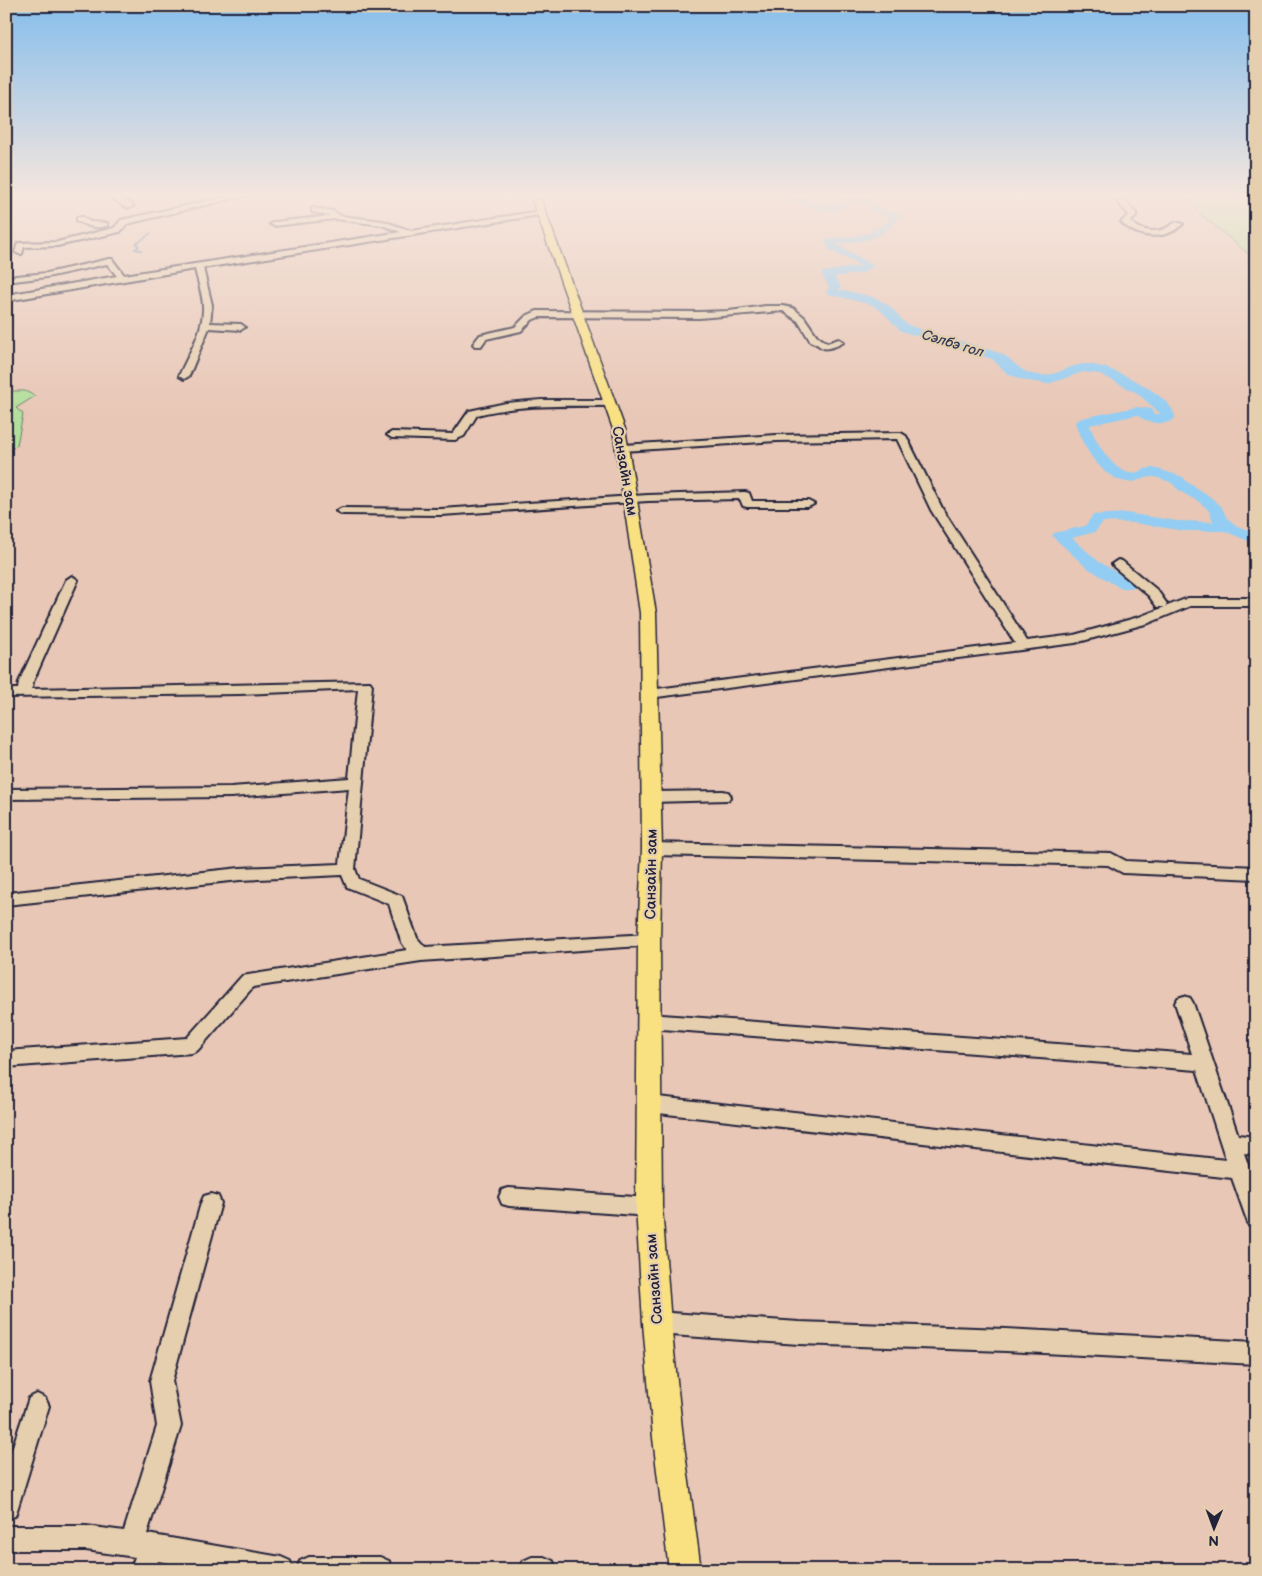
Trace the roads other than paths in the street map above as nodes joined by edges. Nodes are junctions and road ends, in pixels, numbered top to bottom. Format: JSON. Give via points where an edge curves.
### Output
{"nodes":[{"id":1,"x":80,"y":268,"type":"edge"},
{"id":2,"x":114,"y":268,"type":"edge"},
{"id":3,"x":188,"y":268,"type":"edge"},
{"id":4,"x":198,"y":268,"type":"edge"},
{"id":5,"x":560,"y":268,"type":"edge"},
{"id":6,"x":122,"y":278,"type":"junction"},
{"id":7,"x":6,"y":280,"type":"edge"},
{"id":8,"x":6,"y":298,"type":"edge"},
{"id":9,"x":576,"y":313,"type":"junction"},
{"id":10,"x":205,"y":324,"type":"junction"},
{"id":11,"x":241,"y":327,"type":"dead end"},
{"id":12,"x":840,"y":342,"type":"dead end"},
{"id":13,"x":478,"y":344,"type":"dead end"},
{"id":14,"x":184,"y":376,"type":"dead end"},
{"id":15,"x":610,"y":403,"type":"junction"},
{"id":16,"x":392,"y":435,"type":"dead end"},
{"id":17,"x":623,"y":448,"type":"junction"},
{"id":18,"x":631,"y":500,"type":"junction"},
{"id":19,"x":808,"y":504,"type":"dead end"},
{"id":20,"x":342,"y":511,"type":"dead end"},
{"id":21,"x":1118,"y":564,"type":"dead end"},
{"id":22,"x":72,"y":580,"type":"dead end"},
{"id":23,"x":1212,"y":601,"type":"junction"},
{"id":24,"x":1256,"y":602,"type":"edge"},
{"id":25,"x":1161,"y":604,"type":"junction"},
{"id":26,"x":1144,"y":620,"type":"junction"},
{"id":27,"x":1023,"y":646,"type":"junction"},
{"id":28,"x":28,"y":693,"type":"junction"},
{"id":29,"x":6,"y":694,"type":"edge"},
{"id":30,"x":649,"y":694,"type":"junction"},
{"id":31,"x":356,"y":782,"type":"junction"},
{"id":32,"x":6,"y":794,"type":"edge"},
{"id":33,"x":651,"y":796,"type":"junction"},
{"id":34,"x":723,"y":796,"type":"dead end"},
{"id":35,"x":652,"y":849,"type":"junction"},
{"id":36,"x":347,"y":869,"type":"junction"},
{"id":37,"x":1256,"y":872,"type":"edge"},
{"id":38,"x":6,"y":900,"type":"edge"},
{"id":39,"x":649,"y":940,"type":"junction"},
{"id":40,"x":421,"y":954,"type":"junction"},
{"id":41,"x":1184,"y":1003,"type":"dead end"},
{"id":42,"x":649,"y":1021,"type":"junction"},
{"id":43,"x":6,"y":1058,"type":"edge"},
{"id":44,"x":1204,"y":1063,"type":"junction"},
{"id":45,"x":649,"y":1104,"type":"junction"},
{"id":46,"x":1230,"y":1143,"type":"junction"},
{"id":47,"x":1256,"y":1146,"type":"edge"},
{"id":48,"x":1240,"y":1170,"type":"junction"},
{"id":49,"x":509,"y":1196,"type":"dead end"},
{"id":50,"x":211,"y":1204,"type":"dead end"},
{"id":51,"x":649,"y":1207,"type":"junction"},
{"id":52,"x":1256,"y":1219,"type":"edge"},
{"id":53,"x":657,"y":1323,"type":"junction"},
{"id":54,"x":1256,"y":1353,"type":"edge"},
{"id":55,"x":37,"y":1406,"type":"dead end"},
{"id":56,"x":6,"y":1507,"type":"edge"},
{"id":57,"x":6,"y":1538,"type":"edge"},
{"id":58,"x":142,"y":1554,"type":"edge"},
{"id":59,"x":281,"y":1570,"type":"edge"},
{"id":60,"x":309,"y":1570,"type":"edge"},
{"id":61,"x":380,"y":1570,"type":"edge"},
{"id":62,"x":532,"y":1570,"type":"edge"},
{"id":63,"x":544,"y":1570,"type":"edge"},
{"id":64,"x":685,"y":1570,"type":"edge"}],
"edges":[{"from":1,"to":7,"type":"street"},
{"from":2,"to":6,"type":"street"},
{"from":3,"to":6,"type":"street"},
{"from":4,"to":10,"type":"street","via":[[208,316]]},
{"from":5,"to":9,"type":"main road","name":"Санзайн зам"},
{"from":6,"to":8,"type":"street"},
{"from":9,"to":12,"type":"street","via":[[685,316],[786,309],[798,317],[814,340],[826,346]]},
{"from":9,"to":13,"type":"street","via":[[537,314],[518,329],[482,337]]},
{"from":9,"to":15,"type":"main road","name":"Санзайн зам"},
{"from":10,"to":11,"type":"street"},
{"from":10,"to":14,"type":"street"},
{"from":15,"to":16,"type":"street","via":[[504,406],[473,413],[460,434],[455,436]]},
{"from":15,"to":17,"type":"main road","name":"Санзайн зам"},
{"from":17,"to":18,"type":"main road","name":"Санзайн зам"},
{"from":17,"to":27,"type":"street","via":[[777,438],[901,436],[937,510]]},
{"from":18,"to":19,"type":"street","via":[[745,495],[747,504]]},
{"from":18,"to":20,"type":"street","via":[[441,512]]},
{"from":18,"to":30,"type":"main road","name":"Санзайн зам","via":[[648,613]]},
{"from":21,"to":25,"type":"street","via":[[1154,593]]},
{"from":22,"to":28,"type":"street","via":[[26,682],[24,689]]},
{"from":23,"to":24,"type":"street"},
{"from":23,"to":25,"type":"street","via":[[1180,598]]},
{"from":23,"to":26,"type":"street","via":[[1188,602]]},
{"from":25,"to":26,"type":"street"},
{"from":26,"to":27,"type":"street","via":[[1075,639]]},
{"from":27,"to":30,"type":"street"},
{"from":28,"to":29,"type":"street"},
{"from":28,"to":31,"type":"street","via":[[365,685]]},
{"from":30,"to":33,"type":"main road","name":"Санзайн зам"},
{"from":31,"to":32,"type":"street","via":[[231,792]]},
{"from":31,"to":36,"type":"street"},
{"from":33,"to":34,"type":"street"},
{"from":33,"to":35,"type":"main road","name":"Санзайн зам"},
{"from":35,"to":37,"type":"street","via":[[1111,860],[1123,867]]},
{"from":35,"to":39,"type":"main road","name":"Санзайн зам"},
{"from":36,"to":38,"type":"street","via":[[240,874]]},
{"from":36,"to":40,"type":"street","via":[[352,883],[396,900],[409,941]]},
{"from":39,"to":40,"type":"street"},
{"from":39,"to":42,"type":"main road","name":"Санзайн зам"},
{"from":40,"to":43,"type":"street","via":[[248,981],[192,1044]]},
{"from":41,"to":44,"type":"street"},
{"from":42,"to":44,"type":"street"},
{"from":42,"to":45,"type":"main road","name":"Санзайн зам"},
{"from":44,"to":46,"type":"street"},
{"from":45,"to":48,"type":"street"},
{"from":45,"to":51,"type":"main road","name":"Санзайн зам"},
{"from":46,"to":47,"type":"street"},
{"from":46,"to":48,"type":"street"},
{"from":48,"to":52,"type":"street"},
{"from":49,"to":51,"type":"street"},
{"from":50,"to":58,"type":"street","via":[[161,1381],[168,1426]]},
{"from":51,"to":53,"type":"main road","name":"Санзайн зам"},
{"from":53,"to":54,"type":"street","via":[[799,1333]]},
{"from":53,"to":64,"type":"main road","name":"Санзайн зам"},
{"from":55,"to":56,"type":"street"},
{"from":57,"to":58,"type":"street","via":[[86,1538]]},
{"from":58,"to":59,"type":"street"},
{"from":60,"to":61,"type":"street"},
{"from":62,"to":63,"type":"street"}]}
